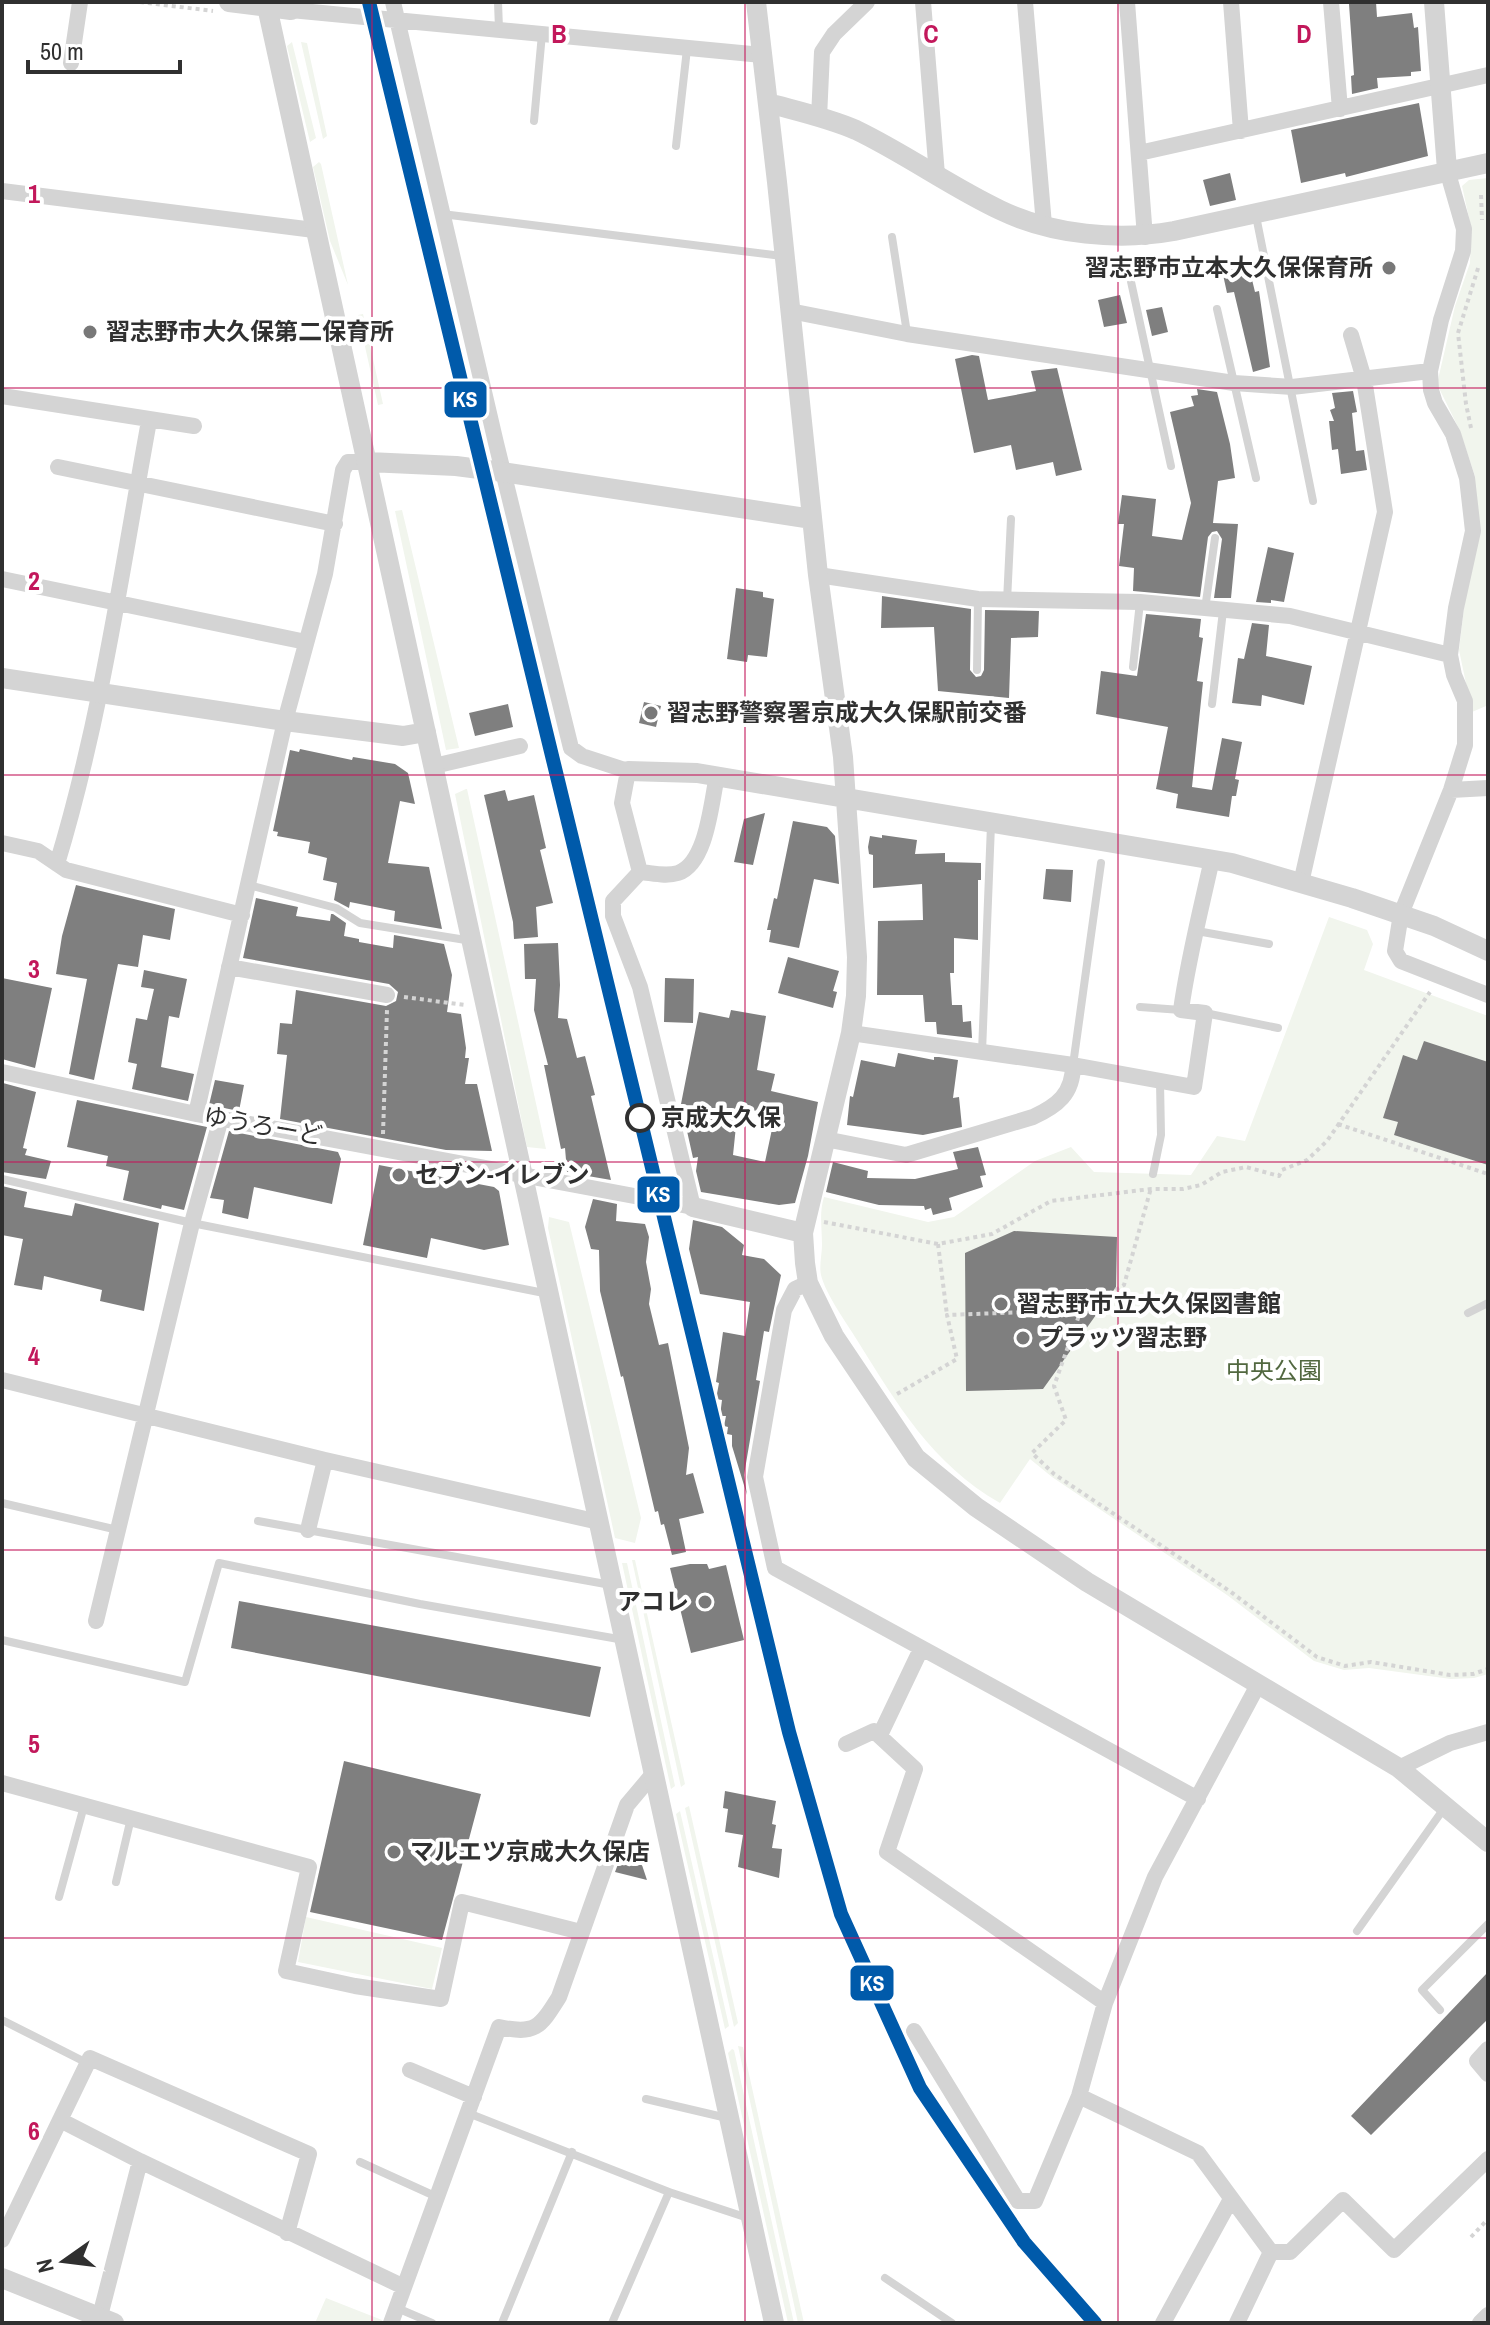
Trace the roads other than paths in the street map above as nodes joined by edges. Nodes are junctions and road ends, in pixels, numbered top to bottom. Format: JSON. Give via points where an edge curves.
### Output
{"nodes":[{"id":1,"x":80,"y":2,"type":"edge"},
{"id":2,"x":393,"y":2,"type":"edge"},
{"id":3,"x":498,"y":2,"type":"edge"},
{"id":4,"x":756,"y":2,"type":"edge"},
{"id":5,"x":867,"y":2,"type":"edge"},
{"id":6,"x":923,"y":2,"type":"edge"},
{"id":7,"x":1025,"y":2,"type":"edge"},
{"id":8,"x":1127,"y":2,"type":"edge"},
{"id":9,"x":1231,"y":2,"type":"edge"},
{"id":10,"x":1331,"y":2,"type":"edge"},
{"id":11,"x":1434,"y":2,"type":"edge"},
{"id":12,"x":266,"y":4,"type":"edge"},
{"id":13,"x":225,"y":7,"type":"edge"},
{"id":14,"x":291,"y":10,"type":"joint"},
{"id":15,"x":397,"y":21,"type":"junction"},
{"id":16,"x":499,"y":30,"type":"junction"},
{"id":17,"x":542,"y":34,"type":"junction"},
{"id":18,"x":687,"y":48,"type":"junction"},
{"id":19,"x":762,"y":55,"type":"junction"},
{"id":20,"x":71,"y":63,"type":"dead end"},
{"id":21,"x":1488,"y":75,"type":"edge"},
{"id":22,"x":1441,"y":86,"type":"junction"},
{"id":23,"x":768,"y":103,"type":"junction"},
{"id":24,"x":1340,"y":109,"type":"junction"},
{"id":25,"x":819,"y":118,"type":"junction"},
{"id":26,"x":534,"y":121,"type":"dead end"},
{"id":27,"x":1241,"y":131,"type":"junction"},
{"id":28,"x":676,"y":146,"type":"dead end"},
{"id":29,"x":1139,"y":153,"type":"junction"},
{"id":30,"x":1488,"y":163,"type":"edge"},
{"id":31,"x":1447,"y":170,"type":"junction"},
{"id":32,"x":937,"y":175,"type":"junction"},
{"id":33,"x":2,"y":191,"type":"edge"},
{"id":34,"x":1255,"y":213,"type":"junction"},
{"id":35,"x":441,"y":214,"type":"junction"},
{"id":36,"x":1044,"y":225,"type":"junction"},
{"id":37,"x":314,"y":230,"type":"junction"},
{"id":38,"x":892,"y":237,"type":"dead end"},
{"id":39,"x":1145,"y":237,"type":"junction"},
{"id":40,"x":785,"y":256,"type":"junction"},
{"id":41,"x":1130,"y":277,"type":"dead end"},
{"id":42,"x":1217,"y":309,"type":"dead end"},
{"id":43,"x":790,"y":311,"type":"junction"},
{"id":44,"x":907,"y":334,"type":"junction"},
{"id":45,"x":1351,"y":335,"type":"dead end"},
{"id":46,"x":1148,"y":370,"type":"junction"},
{"id":47,"x":1430,"y":371,"type":"junction"},
{"id":48,"x":1364,"y":379,"type":"junction"},
{"id":49,"x":1234,"y":383,"type":"junction"},
{"id":50,"x":1292,"y":387,"type":"junction"},
{"id":51,"x":2,"y":396,"type":"edge"},
{"id":52,"x":149,"y":421,"type":"junction"},
{"id":53,"x":194,"y":426,"type":"dead end"},
{"id":54,"x":368,"y":462,"type":"junction"},
{"id":55,"x":1171,"y":466,"type":"dead end"},
{"id":56,"x":58,"y":467,"type":"dead end"},
{"id":57,"x":503,"y":472,"type":"junction"},
{"id":58,"x":1256,"y":478,"type":"dead end"},
{"id":59,"x":138,"y":483,"type":"junction"},
{"id":60,"x":1313,"y":501,"type":"dead end"},
{"id":61,"x":812,"y":519,"type":"junction"},
{"id":62,"x":1011,"y":519,"type":"dead end"},
{"id":63,"x":335,"y":524,"type":"junction"},
{"id":64,"x":1215,"y":538,"type":"dead end"},
{"id":65,"x":818,"y":575,"type":"junction"},
{"id":66,"x":2,"y":579,"type":"edge"},
{"id":67,"x":978,"y":599,"type":"junction"},
{"id":68,"x":1007,"y":601,"type":"junction"},
{"id":69,"x":116,"y":602,"type":"junction"},
{"id":70,"x":1140,"y":602,"type":"junction"},
{"id":71,"x":1205,"y":610,"type":"junction"},
{"id":72,"x":1223,"y":611,"type":"junction"},
{"id":73,"x":1359,"y":633,"type":"junction"},
{"id":74,"x":306,"y":642,"type":"junction"},
{"id":75,"x":1450,"y":655,"type":"junction"},
{"id":76,"x":1133,"y":667,"type":"dead end"},
{"id":77,"x":977,"y":670,"type":"dead end"},
{"id":78,"x":2,"y":678,"type":"edge"},
{"id":79,"x":100,"y":693,"type":"junction"},
{"id":80,"x":1212,"y":704,"type":"dead end"},
{"id":81,"x":285,"y":721,"type":"junction"},
{"id":82,"x":426,"y":732,"type":"junction"},
{"id":83,"x":520,"y":746,"type":"dead end"},
{"id":84,"x":434,"y":766,"type":"junction"},
{"id":85,"x":628,"y":771,"type":"junction"},
{"id":86,"x":717,"y":776,"type":"junction"},
{"id":87,"x":1488,"y":788,"type":"edge"},
{"id":88,"x":1451,"y":790,"type":"junction"},
{"id":89,"x":847,"y":798,"type":"junction"},
{"id":90,"x":991,"y":822,"type":"junction"},
{"id":91,"x":2,"y":843,"type":"edge"},
{"id":92,"x":1212,"y":859,"type":"junction"},
{"id":93,"x":1101,"y":863,"type":"dead end"},
{"id":94,"x":57,"y":864,"type":"junction"},
{"id":95,"x":640,"y":872,"type":"junction"},
{"id":96,"x":1301,"y":883,"type":"junction"},
{"id":97,"x":249,"y":885,"type":"junction"},
{"id":98,"x":1401,"y":914,"type":"junction"},
{"id":99,"x":242,"y":915,"type":"junction"},
{"id":100,"x":1197,"y":931,"type":"junction"},
{"id":101,"x":473,"y":941,"type":"junction"},
{"id":102,"x":1269,"y":944,"type":"dead end"},
{"id":103,"x":1488,"y":951,"type":"edge"},
{"id":104,"x":229,"y":967,"type":"junction"},
{"id":105,"x":387,"y":995,"type":"road end"},
{"id":106,"x":1488,"y":995,"type":"edge"},
{"id":107,"x":1140,"y":1007,"type":"dead end"},
{"id":108,"x":1181,"y":1010,"type":"junction"},
{"id":109,"x":1205,"y":1013,"type":"junction"},
{"id":110,"x":1278,"y":1028,"type":"dead end"},
{"id":111,"x":851,"y":1033,"type":"junction"},
{"id":112,"x":982,"y":1052,"type":"junction"},
{"id":113,"x":1073,"y":1065,"type":"junction"},
{"id":114,"x":2,"y":1072,"type":"edge"},
{"id":115,"x":1160,"y":1081,"type":"junction"},
{"id":116,"x":196,"y":1114,"type":"junction"},
{"id":117,"x":221,"y":1118,"type":"junction"},
{"id":118,"x":825,"y":1139,"type":"junction"},
{"id":119,"x":1153,"y":1174,"type":"dead end"},
{"id":120,"x":525,"y":1176,"type":"junction"},
{"id":121,"x":2,"y":1179,"type":"edge"},
{"id":122,"x":693,"y":1207,"type":"junction"},
{"id":123,"x":192,"y":1223,"type":"junction"},
{"id":124,"x":803,"y":1233,"type":"junction"},
{"id":125,"x":808,"y":1283,"type":"junction"},
{"id":126,"x":550,"y":1294,"type":"junction"},
{"id":127,"x":1488,"y":1303,"type":"edge"},
{"id":128,"x":1468,"y":1313,"type":"dead end"},
{"id":129,"x":2,"y":1380,"type":"edge"},
{"id":130,"x":147,"y":1415,"type":"junction"},
{"id":131,"x":325,"y":1460,"type":"junction"},
{"id":132,"x":2,"y":1503,"type":"edge"},
{"id":133,"x":258,"y":1521,"type":"dead end"},
{"id":134,"x":599,"y":1522,"type":"junction"},
{"id":135,"x":119,"y":1530,"type":"junction"},
{"id":136,"x":308,"y":1530,"type":"junction"},
{"id":137,"x":612,"y":1586,"type":"junction"},
{"id":138,"x":96,"y":1621,"type":"dead end"},
{"id":139,"x":2,"y":1640,"type":"edge"},
{"id":140,"x":624,"y":1640,"type":"junction"},
{"id":141,"x":921,"y":1649,"type":"junction"},
{"id":142,"x":1259,"y":1683,"type":"junction"},
{"id":143,"x":1488,"y":1732,"type":"edge"},
{"id":144,"x":880,"y":1735,"type":"junction"},
{"id":145,"x":846,"y":1744,"type":"dead end"},
{"id":146,"x":1399,"y":1768,"type":"junction"},
{"id":147,"x":653,"y":1774,"type":"junction"},
{"id":148,"x":2,"y":1783,"type":"edge"},
{"id":149,"x":1198,"y":1799,"type":"junction"},
{"id":150,"x":84,"y":1806,"type":"junction"},
{"id":151,"x":1446,"y":1807,"type":"junction"},
{"id":152,"x":131,"y":1818,"type":"junction"},
{"id":153,"x":1488,"y":1842,"type":"edge"},
{"id":154,"x":116,"y":1882,"type":"dead end"},
{"id":155,"x":59,"y":1897,"type":"dead end"},
{"id":156,"x":1488,"y":1924,"type":"edge"},
{"id":157,"x":1357,"y":1931,"type":"dead end"},
{"id":158,"x":581,"y":1932,"type":"junction"},
{"id":159,"x":1105,"y":2003,"type":"junction"},
{"id":160,"x":1440,"y":2010,"type":"dead end"},
{"id":161,"x":2,"y":2020,"type":"edge"},
{"id":162,"x":914,"y":2031,"type":"dead end"},
{"id":163,"x":1488,"y":2049,"type":"edge"},
{"id":164,"x":87,"y":2063,"type":"junction"},
{"id":165,"x":410,"y":2070,"type":"dead end"},
{"id":166,"x":1488,"y":2074,"type":"edge"},
{"id":167,"x":1079,"y":2096,"type":"junction"},
{"id":168,"x":474,"y":2097,"type":"junction"},
{"id":169,"x":646,"y":2099,"type":"dead end"},
{"id":170,"x":468,"y":2113,"type":"junction"},
{"id":171,"x":728,"y":2119,"type":"junction"},
{"id":172,"x":60,"y":2120,"type":"junction"},
{"id":173,"x":572,"y":2152,"type":"junction"},
{"id":174,"x":1488,"y":2159,"type":"edge"},
{"id":175,"x":140,"y":2161,"type":"junction"},
{"id":176,"x":360,"y":2162,"type":"dead end"},
{"id":177,"x":669,"y":2192,"type":"junction"},
{"id":178,"x":437,"y":2197,"type":"junction"},
{"id":179,"x":1231,"y":2199,"type":"junction"},
{"id":180,"x":750,"y":2219,"type":"junction"},
{"id":181,"x":287,"y":2233,"type":"junction"},
{"id":182,"x":2,"y":2240,"type":"edge"},
{"id":183,"x":1271,"y":2252,"type":"junction"},
{"id":184,"x":2,"y":2278,"type":"edge"},
{"id":185,"x":885,"y":2278,"type":"dead end"},
{"id":186,"x":404,"y":2287,"type":"junction"},
{"id":187,"x":1488,"y":2315,"type":"edge"},
{"id":188,"x":394,"y":2316,"type":"edge"},
{"id":189,"x":107,"y":2320,"type":"edge"},
{"id":190,"x":432,"y":2323,"type":"edge"},
{"id":191,"x":502,"y":2323,"type":"edge"},
{"id":192,"x":612,"y":2323,"type":"edge"},
{"id":193,"x":774,"y":2323,"type":"edge"},
{"id":194,"x":952,"y":2323,"type":"edge"},
{"id":195,"x":1163,"y":2323,"type":"edge"},
{"id":196,"x":1237,"y":2323,"type":"edge"},
{"id":197,"x":1480,"y":2323,"type":"edge"}],
"edges":[{"from":1,"to":20,"type":"street"},
{"from":2,"to":15,"type":"street"},
{"from":3,"to":16,"type":"lane"},
{"from":4,"to":19,"type":"street"},
{"from":5,"to":25,"type":"street","via":[[822,52]]},
{"from":6,"to":32,"type":"street"},
{"from":7,"to":36,"type":"street"},
{"from":8,"to":29,"type":"street"},
{"from":9,"to":27,"type":"street"},
{"from":10,"to":24,"type":"street"},
{"from":11,"to":22,"type":"street"},
{"from":12,"to":13,"type":"street"},
{"from":12,"to":14,"type":"street"},
{"from":12,"to":37,"type":"street"},
{"from":14,"to":15,"type":"street"},
{"from":15,"to":16,"type":"street"},
{"from":15,"to":35,"type":"street"},
{"from":16,"to":17,"type":"street"},
{"from":17,"to":18,"type":"street"},
{"from":17,"to":26,"type":"lane"},
{"from":18,"to":19,"type":"street"},
{"from":18,"to":28,"type":"lane"},
{"from":19,"to":23,"type":"street"},
{"from":21,"to":22,"type":"street"},
{"from":22,"to":24,"type":"street"},
{"from":22,"to":31,"type":"street"},
{"from":23,"to":25,"type":"street"},
{"from":23,"to":40,"type":"street"},
{"from":24,"to":27,"type":"street"},
{"from":25,"to":32,"type":"street","via":[[852,129]]},
{"from":27,"to":29,"type":"street"},
{"from":29,"to":39,"type":"street"},
{"from":30,"to":31,"type":"street"},
{"from":31,"to":34,"type":"street"},
{"from":31,"to":47,"type":"street","via":[[1464,229],[1463,251]]},
{"from":32,"to":36,"type":"street","via":[[1003,212]]},
{"from":33,"to":37,"type":"street"},
{"from":34,"to":39,"type":"street"},
{"from":34,"to":50,"type":"lane"},
{"from":35,"to":40,"type":"lane"},
{"from":35,"to":57,"type":"street"},
{"from":36,"to":39,"type":"street"},
{"from":37,"to":54,"type":"street"},
{"from":38,"to":44,"type":"lane"},
{"from":40,"to":43,"type":"street"},
{"from":41,"to":46,"type":"lane"},
{"from":42,"to":49,"type":"lane"},
{"from":43,"to":44,"type":"street"},
{"from":43,"to":61,"type":"street"},
{"from":44,"to":46,"type":"street"},
{"from":45,"to":48,"type":"street"},
{"from":46,"to":49,"type":"street"},
{"from":46,"to":55,"type":"lane"},
{"from":47,"to":48,"type":"street"},
{"from":47,"to":75,"type":"street","via":[[1435,403],[1453,434],[1467,478],[1473,531]]},
{"from":48,"to":50,"type":"street"},
{"from":48,"to":73,"type":"street","via":[[1385,512]]},
{"from":49,"to":50,"type":"street"},
{"from":49,"to":58,"type":"lane"},
{"from":50,"to":60,"type":"lane"},
{"from":51,"to":52,"type":"street"},
{"from":52,"to":53,"type":"street"},
{"from":52,"to":59,"type":"street"},
{"from":54,"to":57,"type":"street"},
{"from":54,"to":63,"type":"street","via":[[346,465]]},
{"from":54,"to":82,"type":"street"},
{"from":56,"to":59,"type":"street"},
{"from":57,"to":61,"type":"street"},
{"from":57,"to":85,"type":"street","via":[[571,748]]},
{"from":59,"to":63,"type":"street"},
{"from":59,"to":69,"type":"street"},
{"from":61,"to":65,"type":"street"},
{"from":62,"to":68,"type":"lane"},
{"from":63,"to":74,"type":"street"},
{"from":64,"to":71,"type":"lane"},
{"from":65,"to":67,"type":"street"},
{"from":65,"to":89,"type":"street"},
{"from":66,"to":69,"type":"street"},
{"from":67,"to":68,"type":"street"},
{"from":67,"to":77,"type":"lane"},
{"from":68,"to":70,"type":"street"},
{"from":69,"to":74,"type":"street"},
{"from":69,"to":79,"type":"street"},
{"from":70,"to":71,"type":"street"},
{"from":70,"to":76,"type":"lane"},
{"from":71,"to":72,"type":"street"},
{"from":72,"to":73,"type":"street","via":[[1290,616]]},
{"from":72,"to":80,"type":"lane"},
{"from":73,"to":75,"type":"street"},
{"from":73,"to":96,"type":"street"},
{"from":74,"to":81,"type":"street"},
{"from":75,"to":88,"type":"street","via":[[1465,701],[1465,745]]},
{"from":78,"to":79,"type":"street"},
{"from":79,"to":81,"type":"street"},
{"from":79,"to":94,"type":"street","via":[[80,789]]},
{"from":81,"to":82,"type":"street","via":[[403,736]]},
{"from":81,"to":97,"type":"street"},
{"from":82,"to":84,"type":"street"},
{"from":83,"to":84,"type":"street"},
{"from":84,"to":101,"type":"street"},
{"from":85,"to":86,"type":"street"},
{"from":85,"to":95,"type":"street","via":[[622,803]]},
{"from":86,"to":89,"type":"street"},
{"from":86,"to":95,"type":"street","via":[[701,851],[692,863],[669,875]]},
{"from":87,"to":88,"type":"street"},
{"from":88,"to":98,"type":"street"},
{"from":89,"to":90,"type":"street"},
{"from":89,"to":111,"type":"street","via":[[857,957]]},
{"from":90,"to":92,"type":"street"},
{"from":90,"to":112,"type":"lane"},
{"from":91,"to":94,"type":"street","via":[[38,851]]},
{"from":92,"to":96,"type":"street"},
{"from":92,"to":100,"type":"street"},
{"from":93,"to":113,"type":"lane"},
{"from":94,"to":99,"type":"street"},
{"from":95,"to":122,"type":"street","via":[[613,901],[613,916],[640,987]]},
{"from":96,"to":98,"type":"street"},
{"from":97,"to":99,"type":"street"},
{"from":97,"to":101,"type":"lane","via":[[336,908],[360,923]]},
{"from":98,"to":103,"type":"street"},
{"from":98,"to":106,"type":"street","via":[[1395,951],[1401,961]]},
{"from":99,"to":104,"type":"street"},
{"from":100,"to":102,"type":"lane"},
{"from":100,"to":108,"type":"street"},
{"from":101,"to":120,"type":"street"},
{"from":104,"to":105,"type":"street"},
{"from":104,"to":116,"type":"street"},
{"from":107,"to":108,"type":"lane"},
{"from":108,"to":109,"type":"street"},
{"from":109,"to":110,"type":"lane"},
{"from":109,"to":115,"type":"street","via":[[1194,1087]]},
{"from":111,"to":112,"type":"street"},
{"from":111,"to":118,"type":"street"},
{"from":112,"to":113,"type":"street"},
{"from":113,"to":115,"type":"street"},
{"from":113,"to":118,"type":"street","via":[[1067,1093],[1046,1111],[916,1154]]},
{"from":114,"to":116,"type":"street","name":"ゆうろーど"},
{"from":115,"to":119,"type":"lane","via":[[1161,1135]]},
{"from":116,"to":117,"type":"street","name":"ゆうろーど"},
{"from":117,"to":120,"type":"street","name":"ゆうろーど"},
{"from":117,"to":123,"type":"street"},
{"from":118,"to":124,"type":"street"},
{"from":120,"to":122,"type":"street","name":"ゆうろーど"},
{"from":120,"to":126,"type":"street"},
{"from":121,"to":123,"type":"lane"},
{"from":122,"to":124,"type":"street"},
{"from":123,"to":126,"type":"lane"},
{"from":123,"to":130,"type":"street"},
{"from":124,"to":125,"type":"street"},
{"from":125,"to":141,"type":"street","via":[[795,1289],[784,1310],[755,1477],[775,1568]]},
{"from":125,"to":142,"type":"street","via":[[834,1336],[916,1458],[976,1507],[1087,1582]]},
{"from":126,"to":134,"type":"street"},
{"from":127,"to":128,"type":"lane"},
{"from":129,"to":130,"type":"street"},
{"from":130,"to":131,"type":"street"},
{"from":130,"to":135,"type":"street"},
{"from":131,"to":134,"type":"street"},
{"from":131,"to":136,"type":"street"},
{"from":132,"to":135,"type":"lane"},
{"from":133,"to":136,"type":"lane"},
{"from":134,"to":137,"type":"street"},
{"from":135,"to":138,"type":"street"},
{"from":136,"to":137,"type":"lane"},
{"from":137,"to":140,"type":"street"},
{"from":139,"to":140,"type":"lane","via":[[185,1682],[219,1563]]},
{"from":140,"to":147,"type":"street"},
{"from":141,"to":144,"type":"street"},
{"from":141,"to":149,"type":"street"},
{"from":142,"to":146,"type":"street"},
{"from":142,"to":149,"type":"street"},
{"from":143,"to":146,"type":"street","via":[[1450,1743]]},
{"from":144,"to":145,"type":"street","via":[[874,1731]]},
{"from":144,"to":159,"type":"street","via":[[915,1769],[887,1852]]},
{"from":146,"to":151,"type":"street"},
{"from":147,"to":158,"type":"street","via":[[627,1805]]},
{"from":147,"to":171,"type":"street"},
{"from":148,"to":150,"type":"street"},
{"from":149,"to":159,"type":"street","via":[[1155,1877]]},
{"from":150,"to":152,"type":"street"},
{"from":150,"to":155,"type":"lane"},
{"from":151,"to":153,"type":"street"},
{"from":151,"to":157,"type":"lane"},
{"from":152,"to":154,"type":"lane"},
{"from":152,"to":158,"type":"street","via":[[309,1867],[286,1971],[441,1999],[462,1902]]},
{"from":156,"to":160,"type":"lane","via":[[1422,1990]]},
{"from":158,"to":168,"type":"street","via":[[559,1997],[541,2024],[519,2031],[499,2027]]},
{"from":159,"to":167,"type":"street"},
{"from":161,"to":164,"type":"lane"},
{"from":162,"to":167,"type":"street","via":[[1018,2201],[1035,2201]]},
{"from":163,"to":166,"type":"street","via":[[1477,2061]]},
{"from":164,"to":172,"type":"street"},
{"from":164,"to":181,"type":"street","via":[[90,2058],[309,2154]]},
{"from":165,"to":168,"type":"street"},
{"from":167,"to":179,"type":"street","via":[[1198,2153]]},
{"from":168,"to":170,"type":"street"},
{"from":169,"to":171,"type":"lane"},
{"from":170,"to":173,"type":"lane"},
{"from":170,"to":178,"type":"street"},
{"from":171,"to":180,"type":"street"},
{"from":172,"to":175,"type":"street"},
{"from":172,"to":182,"type":"street"},
{"from":173,"to":177,"type":"lane"},
{"from":173,"to":191,"type":"lane"},
{"from":174,"to":183,"type":"street","via":[[1394,2250],[1343,2200],[1290,2252]]},
{"from":175,"to":181,"type":"street"},
{"from":175,"to":189,"type":"street"},
{"from":176,"to":178,"type":"lane"},
{"from":177,"to":180,"type":"lane"},
{"from":177,"to":192,"type":"lane"},
{"from":178,"to":186,"type":"street"},
{"from":179,"to":183,"type":"street"},
{"from":179,"to":195,"type":"street"},
{"from":180,"to":193,"type":"street"},
{"from":181,"to":186,"type":"street"},
{"from":183,"to":196,"type":"street"},
{"from":184,"to":189,"type":"street"},
{"from":185,"to":194,"type":"lane"},
{"from":186,"to":188,"type":"street"},
{"from":187,"to":197,"type":"street"},
{"from":188,"to":190,"type":"lane"}]}
